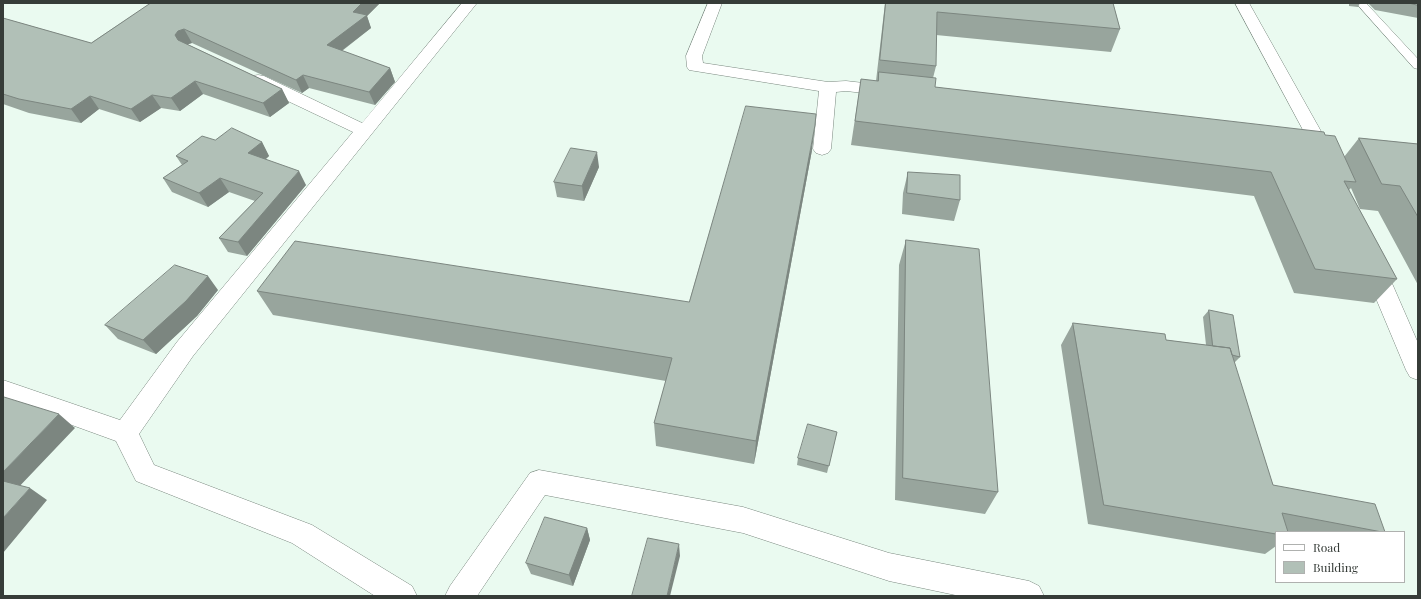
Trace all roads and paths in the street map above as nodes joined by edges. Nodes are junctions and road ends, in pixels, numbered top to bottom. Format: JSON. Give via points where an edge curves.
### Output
{"nodes":[{"id":1,"x":470,"y":3,"type":"edge"},
{"id":2,"x":715,"y":3,"type":"edge"},
{"id":3,"x":1242,"y":3,"type":"edge"},
{"id":4,"x":1361,"y":3,"type":"edge"},
{"id":5,"x":1418,"y":66,"type":"edge"},
{"id":6,"x":242,"y":73,"type":"edge"},
{"id":7,"x":828,"y":87,"type":"junction"},
{"id":8,"x":908,"y":93,"type":"edge"},
{"id":9,"x":365,"y":131,"type":"junction"},
{"id":10,"x":1300,"y":146,"type":"edge"},
{"id":11,"x":822,"y":149,"type":"dead end"},
{"id":12,"x":1323,"y":149,"type":"junction"},
{"id":13,"x":1335,"y":178,"type":"edge"},
{"id":14,"x":1366,"y":249,"type":"edge"},
{"id":15,"x":1418,"y":370,"type":"edge"},
{"id":16,"x":3,"y":390,"type":"edge"},
{"id":17,"x":126,"y":433,"type":"junction"},
{"id":18,"x":402,"y":596,"type":"edge"},
{"id":19,"x":460,"y":596,"type":"edge"},
{"id":20,"x":1029,"y":596,"type":"edge"}],
"edges":[{"from":1,"to":9,"type":"street"},
{"from":2,"to":7,"type":"street","via":[[694,56],[695,67]]},
{"from":3,"to":12,"type":"street"},
{"from":4,"to":5,"type":"lane"},
{"from":6,"to":9,"type":"street"},
{"from":7,"to":8,"type":"street","via":[[846,86]]},
{"from":7,"to":11,"type":"street"},
{"from":9,"to":17,"type":"street","via":[[185,349]]},
{"from":10,"to":12,"type":"street"},
{"from":12,"to":13,"type":"street"},
{"from":14,"to":15,"type":"street"},
{"from":16,"to":17,"type":"street"},
{"from":17,"to":18,"type":"street","via":[[145,473],[302,534]]},
{"from":19,"to":20,"type":"street","via":[[539,482],[742,520],[888,567]]}]}
